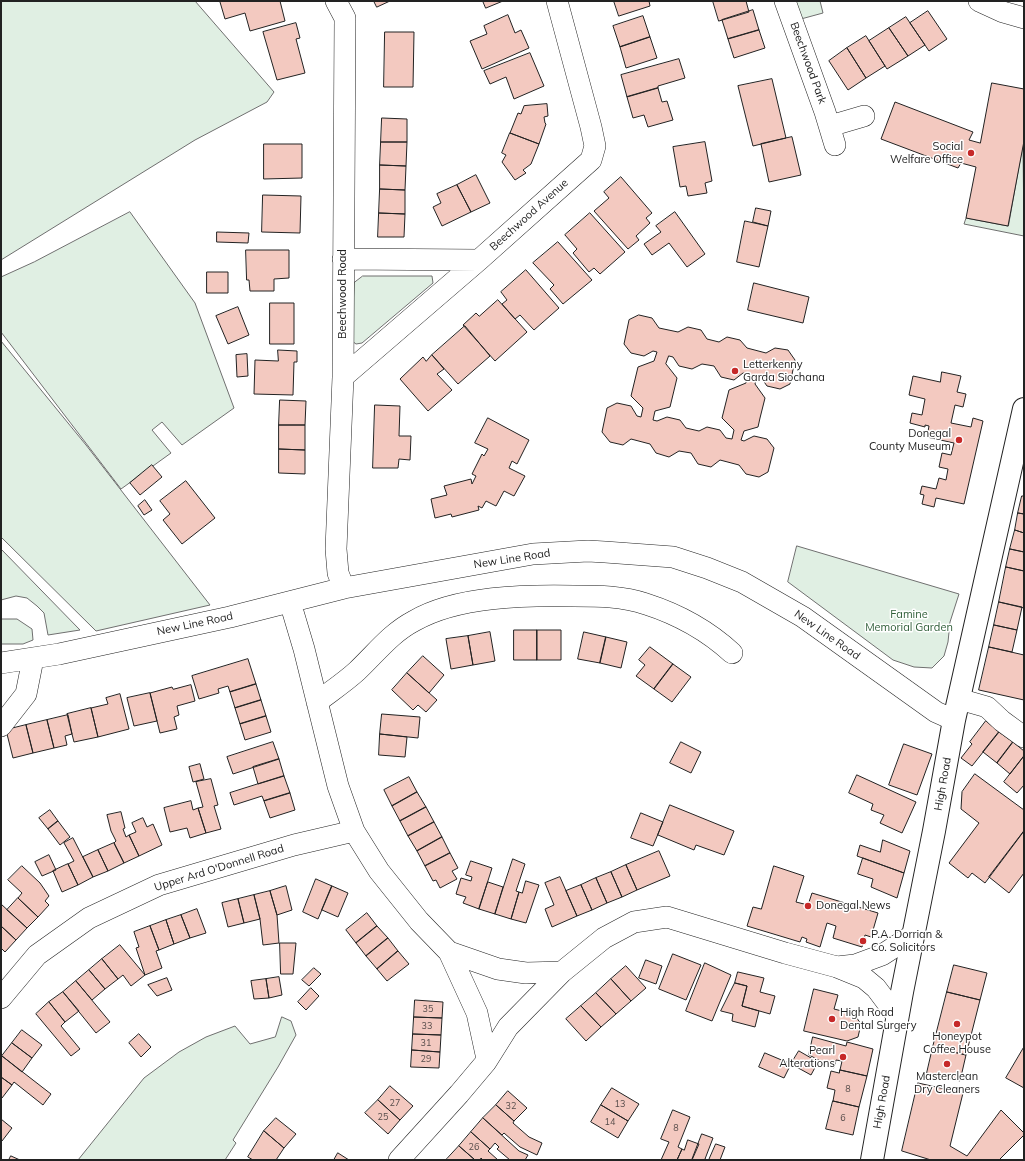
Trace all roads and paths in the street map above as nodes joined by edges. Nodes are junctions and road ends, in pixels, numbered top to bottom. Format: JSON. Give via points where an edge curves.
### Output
{"nodes":[{"id":1,"x":336,"y":1,"type":"edge"},
{"id":2,"x":557,"y":1,"type":"edge"},
{"id":3,"x":785,"y":1,"type":"edge"},
{"id":4,"x":978,"y":1,"type":"edge"},
{"id":5,"x":1024,"y":18,"type":"edge"},
{"id":6,"x":864,"y":116,"type":"dead end"},
{"id":7,"x":344,"y":259,"type":"junction"},
{"id":8,"x":479,"y":260,"type":"junction"},
{"id":9,"x":343,"y":377,"type":"junction"},
{"id":10,"x":1024,"y":409,"type":"edge"},
{"id":11,"x":344,"y":588,"type":"junction"},
{"id":12,"x":290,"y":602,"type":"junction"},
{"id":13,"x":732,"y":653,"type":"dead end"},
{"id":14,"x":33,"y":659,"type":"junction"},
{"id":15,"x":1,"y":663,"type":"edge"},
{"id":16,"x":959,"y":699,"type":"junction"},
{"id":17,"x":316,"y":702,"type":"junction"},
{"id":18,"x":954,"y":720,"type":"junction"},
{"id":19,"x":1,"y":726,"type":"edge"},
{"id":20,"x":1024,"y":737,"type":"edge"},
{"id":21,"x":354,"y":832,"type":"junction"},
{"id":22,"x":913,"y":935,"type":"junction"},
{"id":23,"x":449,"y":952,"type":"junction"},
{"id":24,"x":837,"y":967,"type":"junction"},
{"id":25,"x":562,"y":972,"type":"junction"},
{"id":26,"x":1,"y":998,"type":"edge"},
{"id":27,"x":897,"y":1016,"type":"junction"},
{"id":28,"x":487,"y":1059,"type":"junction"},
{"id":29,"x":399,"y":1160,"type":"edge"},
{"id":30,"x":872,"y":1160,"type":"edge"}],
"edges":[{"from":1,"to":7,"type":"street","name":"Beechwood Road","via":[[345,18]]},
{"from":2,"to":8,"type":"street","name":"Beechwood Avenue","via":[[591,127],[595,146],[591,160]]},
{"from":3,"to":6,"type":"street","name":"Beechwood Park","via":[[832,135]]},
{"from":4,"to":5,"type":"street"},
{"from":7,"to":8,"type":"street"},
{"from":7,"to":9,"type":"street","name":"Beechwood Road"},
{"from":8,"to":9,"type":"street","name":"Beechwood Avenue"},
{"from":9,"to":11,"type":"street","name":"Beechwood Road","via":[[336,549],[338,573]]},
{"from":10,"to":16,"type":"street","name":"High Road"},
{"from":11,"to":12,"type":"street","name":"New Line Road"},
{"from":11,"to":18,"type":"street","name":"New Line Road","via":[[533,554],[588,551],[673,557],[742,582],[762,593],[803,617],[936,712]]},
{"from":12,"to":14,"type":"street","name":"New Line Road"},
{"from":12,"to":17,"type":"street"},
{"from":13,"to":17,"type":"street","via":[[718,640],[685,620],[646,604],[621,598],[528,595],[484,600],[445,608],[415,620],[396,632],[356,672]]},
{"from":14,"to":15,"type":"street","name":"New Line Road"},
{"from":14,"to":19,"type":"street","via":[[26,694]]},
{"from":16,"to":18,"type":"street","name":"High Road"},
{"from":16,"to":20,"type":"street","via":[[987,707]]},
{"from":17,"to":21,"type":"street","via":[[338,786]]},
{"from":18,"to":22,"type":"street","name":"High Road"},
{"from":21,"to":23,"type":"street","via":[[379,871],[419,921]]},
{"from":21,"to":26,"type":"street","name":"Upper Ard O'Donnell Road","via":[[294,845],[159,885],[89,918],[37,955]]},
{"from":22,"to":24,"type":"street","via":[[882,955],[855,965]]},
{"from":22,"to":27,"type":"street","name":"High Road"},
{"from":23,"to":25,"type":"street","via":[[498,969],[526,973]]},
{"from":23,"to":28,"type":"street","via":[[477,1013]]},
{"from":24,"to":25,"type":"street","via":[[667,917],[634,922],[604,938]]},
{"from":24,"to":27,"type":"street","via":[[864,978],[876,988]]},
{"from":25,"to":28,"type":"street","via":[[508,1027]]},
{"from":27,"to":30,"type":"street","name":"High Road"},
{"from":28,"to":29,"type":"street"}]}
